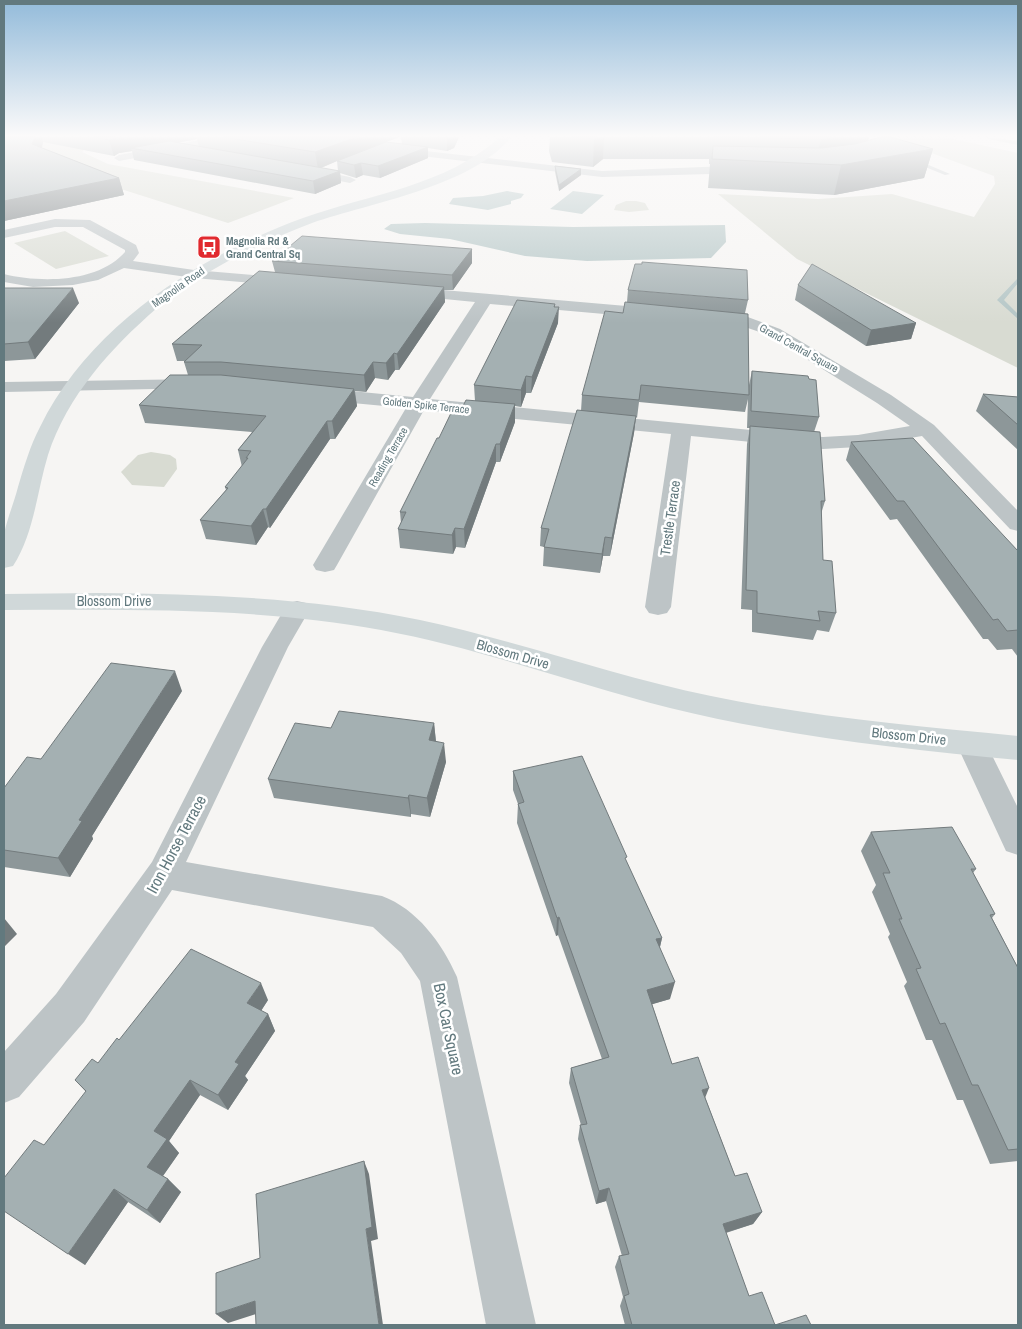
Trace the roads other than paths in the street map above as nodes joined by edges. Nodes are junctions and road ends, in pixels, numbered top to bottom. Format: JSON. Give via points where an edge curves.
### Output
{"nodes":[{"id":1,"x":378,"y":199,"type":"edge"},
{"id":2,"x":4,"y":234,"type":"edge"},
{"id":3,"x":123,"y":264,"type":"junction"},
{"id":4,"x":194,"y":274,"type":"junction"},
{"id":5,"x":4,"y":278,"type":"edge"},
{"id":6,"x":307,"y":284,"type":"edge"},
{"id":7,"x":396,"y":291,"type":"edge"},
{"id":8,"x":484,"y":299,"type":"junction"},
{"id":9,"x":678,"y":315,"type":"edge"},
{"id":10,"x":697,"y":317,"type":"edge"},
{"id":11,"x":218,"y":384,"type":"edge"},
{"id":12,"x":74,"y":385,"type":"junction"},
{"id":13,"x":4,"y":387,"type":"edge"},
{"id":14,"x":302,"y":392,"type":"edge"},
{"id":15,"x":418,"y":404,"type":"junction"},
{"id":16,"x":682,"y":429,"type":"junction"},
{"id":17,"x":927,"y":429,"type":"junction"},
{"id":18,"x":1018,"y":524,"type":"edge"},
{"id":19,"x":4,"y":561,"type":"edge"},
{"id":20,"x":325,"y":565,"type":"dead end"},
{"id":21,"x":4,"y":602,"type":"edge"},
{"id":22,"x":658,"y":607,"type":"dead end"},
{"id":23,"x":296,"y":609,"type":"junction"},
{"id":24,"x":971,"y":743,"type":"junction"},
{"id":25,"x":1018,"y":748,"type":"edge"},
{"id":26,"x":1018,"y":841,"type":"edge"},
{"id":27,"x":164,"y":873,"type":"junction"},
{"id":28,"x":4,"y":1082,"type":"edge"},
{"id":29,"x":510,"y":1325,"type":"edge"}],
"edges":[{"from":1,"to":4,"type":"street","name":"Magnolia Road","via":[[288,228],[231,253]]},
{"from":2,"to":3,"type":"street","via":[[55,223],[84,222],[131,248],[130,258]]},
{"from":3,"to":4,"type":"street"},
{"from":3,"to":5,"type":"street","via":[[70,281],[34,283]]},
{"from":4,"to":6,"type":"street"},
{"from":4,"to":12,"type":"street","name":"Magnolia Road","via":[[161,296],[121,331]]},
{"from":7,"to":8,"type":"street"},
{"from":8,"to":9,"type":"street"},
{"from":8,"to":15,"type":"street","name":"Reading Terrace"},
{"from":10,"to":17,"type":"street","name":"Grand Central Square","via":[[744,321],[774,332]]},
{"from":11,"to":12,"type":"street"},
{"from":12,"to":13,"type":"street"},
{"from":12,"to":19,"type":"street","name":"Magnolia Road","via":[[44,440],[22,516]]},
{"from":14,"to":15,"type":"street","name":"Golden Spike Terrace"},
{"from":15,"to":16,"type":"street","name":"Golden Spike Terrace"},
{"from":15,"to":20,"type":"street","name":"Reading Terrace"},
{"from":16,"to":17,"type":"street","name":"Golden Spike Terrace","via":[[823,443],[858,441]]},
{"from":16,"to":22,"type":"street","name":"Trestle Terrace"},
{"from":17,"to":18,"type":"street","name":"Grand Central Square"},
{"from":21,"to":23,"type":"street","name":"Blossom Drive","via":[[151,600]]},
{"from":23,"to":24,"type":"street","name":"Blossom Drive","via":[[466,640],[711,707],[820,726]]},
{"from":23,"to":27,"type":"street","name":"Iron Horse Terrace"},
{"from":24,"to":25,"type":"street","name":"Blossom Drive"},
{"from":24,"to":26,"type":"street"},
{"from":27,"to":28,"type":"street","name":"Iron Horse Terrace","via":[[70,1008]]},
{"from":27,"to":29,"type":"street","name":"Box Car Square","via":[[382,912],[408,932],[424,952],[438,977]]}]}
